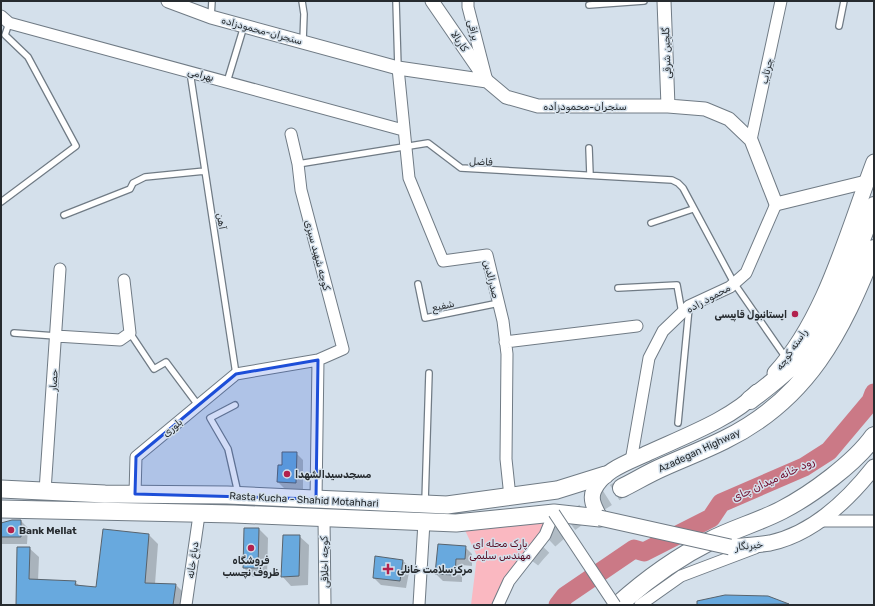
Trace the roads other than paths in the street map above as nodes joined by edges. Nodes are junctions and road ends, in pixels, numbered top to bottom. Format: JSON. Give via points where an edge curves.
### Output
{"nodes":[{"id":1,"x":168,"y":1,"type":"edge"},
{"id":2,"x":212,"y":1,"type":"edge"},
{"id":3,"x":302,"y":1,"type":"edge"},
{"id":4,"x":396,"y":1,"type":"edge"},
{"id":5,"x":432,"y":1,"type":"edge"},
{"id":6,"x":468,"y":1,"type":"edge"},
{"id":7,"x":644,"y":1,"type":"edge"},
{"id":8,"x":664,"y":1,"type":"edge"},
{"id":9,"x":781,"y":1,"type":"edge"},
{"id":10,"x":844,"y":1,"type":"edge"},
{"id":11,"x":589,"y":5,"type":"dead end"},
{"id":12,"x":211,"y":17,"type":"junction"},
{"id":13,"x":5,"y":19,"type":"edge"},
{"id":14,"x":244,"y":26,"type":"junction"},
{"id":15,"x":839,"y":26,"type":"dead end"},
{"id":16,"x":303,"y":41,"type":"junction"},
{"id":17,"x":398,"y":68,"type":"junction"},
{"id":18,"x":190,"y":72,"type":"junction"},
{"id":19,"x":227,"y":82,"type":"junction"},
{"id":20,"x":487,"y":82,"type":"junction"},
{"id":21,"x":668,"y":106,"type":"junction"},
{"id":22,"x":403,"y":130,"type":"junction"},
{"id":23,"x":291,"y":134,"type":"dead end"},
{"id":24,"x":751,"y":140,"type":"junction"},
{"id":25,"x":405,"y":147,"type":"junction"},
{"id":26,"x":589,"y":148,"type":"dead end"},
{"id":27,"x":874,"y":162,"type":"edge"},
{"id":28,"x":298,"y":164,"type":"junction"},
{"id":29,"x":205,"y":171,"type":"junction"},
{"id":30,"x":590,"y":175,"type":"junction"},
{"id":31,"x":866,"y":182,"type":"junction"},
{"id":32,"x":1,"y":202,"type":"edge"},
{"id":33,"x":776,"y":204,"type":"junction"},
{"id":34,"x":874,"y":206,"type":"edge"},
{"id":35,"x":693,"y":209,"type":"junction"},
{"id":36,"x":64,"y":215,"type":"dead end"},
{"id":37,"x":651,"y":223,"type":"dead end"},
{"id":38,"x":874,"y":249,"type":"edge"},
{"id":39,"x":60,"y":269,"type":"dead end"},
{"id":40,"x":124,"y":280,"type":"dead end"},
{"id":41,"x":734,"y":283,"type":"junction"},
{"id":42,"x":418,"y":284,"type":"dead end"},
{"id":43,"x":618,"y":288,"type":"dead end"},
{"id":44,"x":498,"y":303,"type":"junction"},
{"id":45,"x":685,"y":309,"type":"junction"},
{"id":46,"x":637,"y":326,"type":"dead end"},
{"id":47,"x":14,"y":333,"type":"dead end"},
{"id":48,"x":130,"y":333,"type":"junction"},
{"id":49,"x":56,"y":336,"type":"junction"},
{"id":50,"x":505,"y":342,"type":"junction"},
{"id":51,"x":786,"y":359,"type":"junction"},
{"id":52,"x":318,"y":360,"type":"junction"},
{"id":53,"x":429,"y":373,"type":"dead end"},
{"id":54,"x":236,"y":374,"type":"junction"},
{"id":55,"x":750,"y":400,"type":"junction"},
{"id":56,"x":198,"y":405,"type":"junction"},
{"id":57,"x":235,"y":405,"type":"dead end"},
{"id":58,"x":678,"y":423,"type":"dead end"},
{"id":59,"x":874,"y":436,"type":"edge"},
{"id":60,"x":631,"y":461,"type":"junction"},
{"id":61,"x":874,"y":467,"type":"edge"},
{"id":62,"x":605,"y":475,"type":"junction"},
{"id":63,"x":622,"y":488,"type":"tunnel mouth"},
{"id":64,"x":1,"y":489,"type":"edge"},
{"id":65,"x":45,"y":491,"type":"junction"},
{"id":66,"x":550,"y":491,"type":"junction"},
{"id":67,"x":135,"y":494,"type":"junction"},
{"id":68,"x":238,"y":496,"type":"junction"},
{"id":69,"x":510,"y":497,"type":"junction"},
{"id":70,"x":316,"y":499,"type":"junction"},
{"id":71,"x":433,"y":504,"type":"junction"},
{"id":72,"x":1,"y":509,"type":"edge"},
{"id":73,"x":554,"y":513,"type":"junction"},
{"id":74,"x":199,"y":514,"type":"junction"},
{"id":75,"x":324,"y":518,"type":"junction"},
{"id":76,"x":600,"y":518,"type":"junction"},
{"id":77,"x":512,"y":519,"type":"junction"},
{"id":78,"x":820,"y":521,"type":"junction"},
{"id":79,"x":874,"y":521,"type":"edge"},
{"id":80,"x":424,"y":522,"type":"junction"},
{"id":81,"x":442,"y":523,"type":"junction"},
{"id":82,"x":770,"y":543,"type":"junction"},
{"id":83,"x":186,"y":605,"type":"edge"},
{"id":84,"x":325,"y":605,"type":"edge"},
{"id":85,"x":419,"y":605,"type":"edge"},
{"id":86,"x":498,"y":605,"type":"edge"},
{"id":87,"x":617,"y":605,"type":"edge"},
{"id":88,"x":640,"y":605,"type":"edge"}],
"edges":[{"from":1,"to":12,"type":"street","name":"سنجران-محمودزاده"},
{"from":2,"to":12,"type":"lane"},
{"from":3,"to":16,"type":"lane"},
{"from":4,"to":17,"type":"lane"},
{"from":5,"to":20,"type":"street","name":"کاربالا"},
{"from":6,"to":20,"type":"street","name":"یراقی"},
{"from":7,"to":11,"type":"lane"},
{"from":8,"to":21,"type":"street","name":"گلچین شرقی"},
{"from":9,"to":24,"type":"street","name":"چرتاب"},
{"from":10,"to":15,"type":"lane"},
{"from":12,"to":14,"type":"street","name":"سنجران-محمودزاده"},
{"from":13,"to":18,"type":"street","name":"بهرامی"},
{"from":13,"to":32,"type":"lane","via":[[5,35],[28,57],[76,146]]},
{"from":14,"to":16,"type":"street","name":"سنجران-محمودزاده"},
{"from":14,"to":19,"type":"lane"},
{"from":16,"to":17,"type":"street","name":"سنجران-محمودزاده"},
{"from":17,"to":20,"type":"street","name":"سنجران-محمودزاده"},
{"from":17,"to":22,"type":"street","name":"صدرالدین"},
{"from":18,"to":19,"type":"street","name":"بهرامی"},
{"from":18,"to":29,"type":"lane","name":"آهن"},
{"from":19,"to":22,"type":"street","name":"بهرامی"},
{"from":20,"to":21,"type":"street","name":"سنجران-محمودزاده","via":[[506,97],[538,106]]},
{"from":21,"to":24,"type":"street","name":"سنجران-محمودزاده","via":[[705,109],[723,116]]},
{"from":22,"to":25,"type":"street","name":"صدرالدین"},
{"from":23,"to":28,"type":"street","name":"کوچه شهید سبزی"},
{"from":24,"to":33,"type":"street","name":"سنجران-محمودزاده"},
{"from":25,"to":28,"type":"lane","name":"فاضل"},
{"from":25,"to":30,"type":"lane","name":"فاضل","via":[[428,143],[461,168]]},
{"from":25,"to":44,"type":"street","name":"صدرالدین","via":[[409,178],[443,261],[487,255]]},
{"from":26,"to":30,"type":"lane"},
{"from":27,"to":31,"type":"main road","name":"راسته کوچه"},
{"from":28,"to":52,"type":"street","name":"کوچه شهید سبزی","via":[[301,190],[343,349]]},
{"from":29,"to":36,"type":"lane","via":[[145,177],[133,183],[130,189]]},
{"from":29,"to":54,"type":"lane","name":"آهن"},
{"from":30,"to":35,"type":"lane","name":"فاضل","via":[[672,180],[683,188]]},
{"from":31,"to":33,"type":"street"},
{"from":31,"to":51,"type":"main road","name":"راسته کوچه","via":[[824,296]]},
{"from":33,"to":41,"type":"street","name":"محمود زاده","via":[[746,273]]},
{"from":34,"to":55,"type":"highway","via":[[839,294],[821,329],[793,364]]},
{"from":35,"to":37,"type":"lane"},
{"from":35,"to":41,"type":"lane"},
{"from":38,"to":63,"type":"highway","name":"Azadegan Highway","via":[[840,326],[821,358],[791,394],[759,420],[725,440]]},
{"from":39,"to":49,"type":"street","name":"حصار"},
{"from":40,"to":48,"type":"street"},
{"from":41,"to":45,"type":"street","name":"محمود زاده"},
{"from":41,"to":51,"type":"lane"},
{"from":42,"to":44,"type":"lane","name":"شفیع","via":[[425,318]]},
{"from":43,"to":45,"type":"lane","via":[[677,285]]},
{"from":44,"to":50,"type":"street","name":"صدرالدین"},
{"from":45,"to":58,"type":"lane"},
{"from":45,"to":60,"type":"street","name":"محمود زاده","via":[[663,331],[649,358]]},
{"from":46,"to":50,"type":"street"},
{"from":47,"to":49,"type":"lane"},
{"from":48,"to":49,"type":"street","via":[[120,340]]},
{"from":48,"to":56,"type":"lane","via":[[154,369],[166,362]]},
{"from":49,"to":65,"type":"street","name":"حصار"},
{"from":50,"to":69,"type":"street","name":"صدرالدین","via":[[506,459]]},
{"from":51,"to":55,"type":"main road","name":"راسته کوچه"},
{"from":52,"to":54,"type":"street","name":"کوچه شهید سبزی"},
{"from":52,"to":70,"type":"street"},
{"from":53,"to":71,"type":"lane"},
{"from":54,"to":56,"type":"street","name":"بلوری"},
{"from":55,"to":60,"type":"main road","name":"راسته کوچه","via":[[708,426]]},
{"from":56,"to":67,"type":"street","name":"بلوری","via":[[136,457]]},
{"from":57,"to":68,"type":"lane","via":[[210,418],[228,449]]},
{"from":59,"to":87,"type":"highway","via":[[842,468],[813,491],[782,510],[711,540],[675,559]]},
{"from":60,"to":62,"type":"main road","name":"راسته کوچه"},
{"from":61,"to":78,"type":"main road","name":"خبرنگار","via":[[860,484]]},
{"from":62,"to":66,"type":"main road","name":"Rasta Kucha - Shahid Motahhari"},
{"from":62,"to":76,"type":"main road","via":[[593,491],[592,504]]},
{"from":64,"to":65,"type":"main road","name":"Rasta Kucha - Shahid Motahhari"},
{"from":65,"to":67,"type":"main road","name":"Rasta Kucha - Shahid Motahhari"},
{"from":66,"to":69,"type":"main road","name":"Rasta Kucha - Shahid Motahhari"},
{"from":66,"to":73,"type":"main road","via":[[559,495],[563,501],[562,506]]},
{"from":67,"to":68,"type":"main road","name":"Rasta Kucha - Shahid Motahhari"},
{"from":68,"to":70,"type":"main road","name":"Rasta Kucha - Shahid Motahhari"},
{"from":69,"to":71,"type":"main road","name":"Rasta Kucha - Shahid Motahhari"},
{"from":69,"to":77,"type":"main road"},
{"from":70,"to":71,"type":"main road","name":"Rasta Kucha - Shahid Motahhari"},
{"from":71,"to":81,"type":"main road"},
{"from":72,"to":74,"type":"main road","name":"Rasta Kucha - Shahid Motahhari"},
{"from":73,"to":76,"type":"main road","name":"Rasta Kucha - Shahid Motahhari"},
{"from":73,"to":77,"type":"main road","name":"Rasta Kucha - Shahid Motahhari"},
{"from":73,"to":86,"type":"street","via":[[545,535],[509,581]]},
{"from":73,"to":87,"type":"street","bridge":true},
{"from":74,"to":75,"type":"main road","name":"Rasta Kucha - Shahid Motahhari"},
{"from":74,"to":83,"type":"street","name":"دباغ خانه"},
{"from":75,"to":80,"type":"main road","name":"Rasta Kucha - Shahid Motahhari"},
{"from":75,"to":84,"type":"street","name":"کوچه اخلاقی"},
{"from":76,"to":82,"type":"main road","name":"خبرنگار","bridge":true,"via":[[730,547]]},
{"from":77,"to":81,"type":"main road","name":"Rasta Kucha - Shahid Motahhari"},
{"from":78,"to":79,"type":"street"},
{"from":78,"to":82,"type":"main road","name":"خبرنگار","via":[[797,534]]},
{"from":80,"to":81,"type":"main road","name":"Rasta Kucha - Shahid Motahhari"},
{"from":80,"to":85,"type":"street"},
{"from":82,"to":88,"type":"street","via":[[681,576]]}]}
